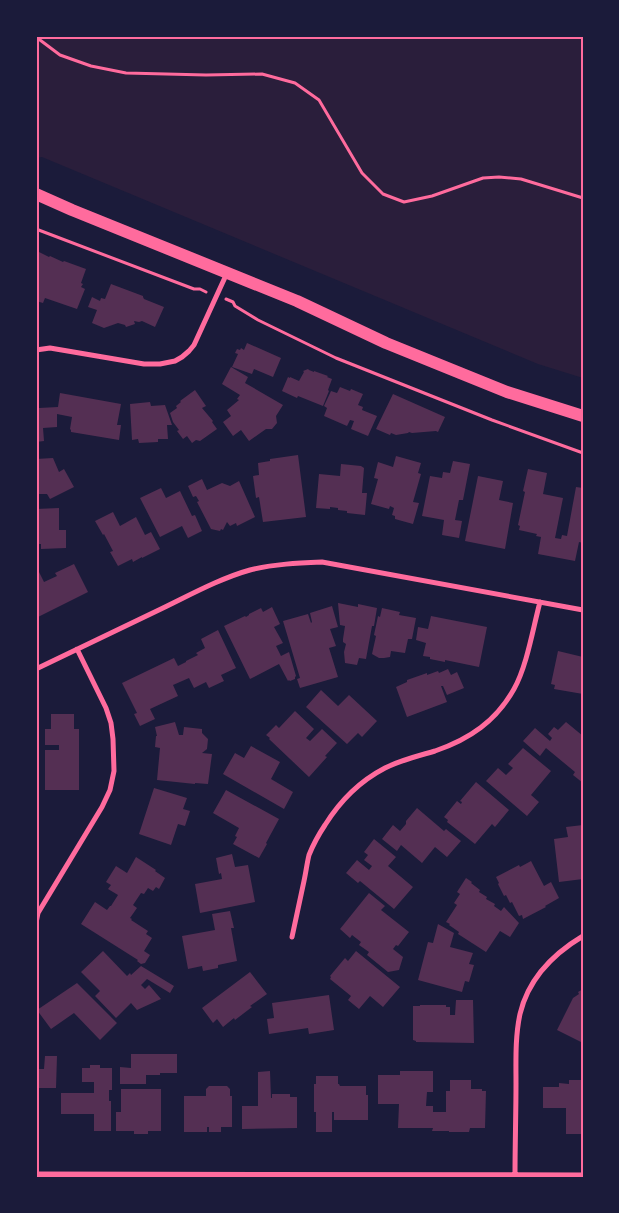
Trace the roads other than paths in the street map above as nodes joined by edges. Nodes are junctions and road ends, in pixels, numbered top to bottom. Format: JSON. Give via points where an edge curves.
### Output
{"nodes":[{"id":1,"x":36,"y":194,"type":"edge"},
{"id":2,"x":227,"y":273,"type":"junction"},
{"id":3,"x":36,"y":350,"type":"edge"},
{"id":4,"x":583,"y":416,"type":"edge"},
{"id":5,"x":540,"y":602,"type":"junction"},
{"id":6,"x":583,"y":610,"type":"edge"},
{"id":7,"x":77,"y":649,"type":"junction"},
{"id":8,"x":36,"y":669,"type":"edge"},
{"id":9,"x":36,"y":923,"type":"edge"},
{"id":10,"x":583,"y":936,"type":"edge"},
{"id":11,"x":292,"y":937,"type":"dead end"},
{"id":12,"x":36,"y":1174,"type":"edge"},
{"id":13,"x":515,"y":1175,"type":"junction"},
{"id":14,"x":583,"y":1175,"type":"edge"}],
"edges":[{"from":1,"to":2,"type":"main road"},
{"from":2,"to":3,"type":"street","via":[[190,352],[168,363],[144,364],[50,348]]},
{"from":2,"to":4,"type":"main road","via":[[507,392]]},
{"from":5,"to":6,"type":"street"},
{"from":5,"to":7,"type":"street","via":[[322,562],[294,563],[268,566],[229,578]]},
{"from":5,"to":11,"type":"street","via":[[516,687],[495,715],[458,742],[401,761],[370,777],[333,813],[310,855]]},
{"from":7,"to":8,"type":"street"},
{"from":7,"to":9,"type":"street","via":[[111,723],[114,771],[102,807],[38,913]]},
{"from":10,"to":13,"type":"street","via":[[568,945],[542,971],[531,986],[520,1015]]},
{"from":12,"to":13,"type":"street"},
{"from":13,"to":14,"type":"street"}]}
